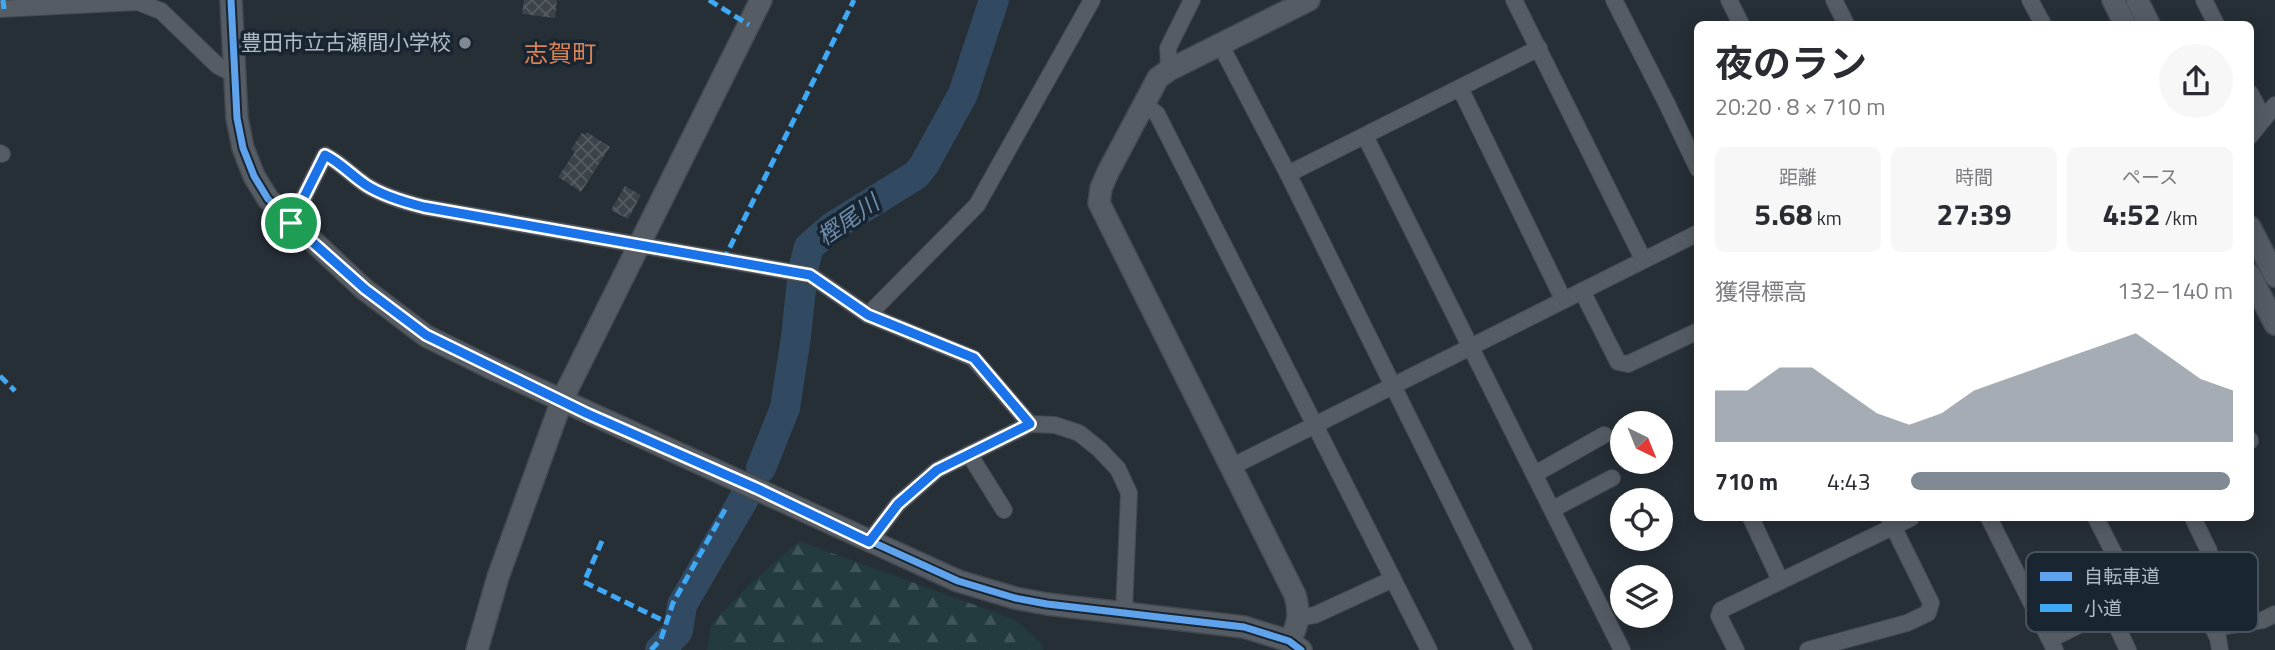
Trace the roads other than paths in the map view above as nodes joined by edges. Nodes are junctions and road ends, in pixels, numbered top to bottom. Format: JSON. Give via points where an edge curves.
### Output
{"nodes":[{"id":1,"x":231,"y":0,"type":"edge"},
{"id":2,"x":761,"y":0,"type":"edge"},
{"id":3,"x":1092,"y":0,"type":"edge"},
{"id":4,"x":1192,"y":0,"type":"edge"},
{"id":5,"x":1514,"y":0,"type":"edge"},
{"id":6,"x":1614,"y":0,"type":"edge"},
{"id":7,"x":1729,"y":0,"type":"edge"},
{"id":8,"x":2030,"y":0,"type":"edge"},
{"id":9,"x":2112,"y":0,"type":"edge"},
{"id":10,"x":2137,"y":0,"type":"edge"},
{"id":11,"x":2204,"y":0,"type":"edge"},
{"id":12,"x":1838,"y":1,"type":"edge"},
{"id":13,"x":1301,"y":2,"type":"edge"},
{"id":14,"x":0,"y":9,"type":"edge"},
{"id":15,"x":1740,"y":21,"type":"edge"},
{"id":16,"x":1845,"y":21,"type":"edge"},
{"id":17,"x":2041,"y":21,"type":"edge"},
{"id":18,"x":2123,"y":21,"type":"edge"},
{"id":19,"x":2148,"y":21,"type":"edge"},
{"id":20,"x":2214,"y":21,"type":"edge"},
{"id":21,"x":1220,"y":44,"type":"junction"},
{"id":22,"x":1539,"y":48,"type":"junction"},
{"id":23,"x":1169,"y":70,"type":"junction"},
{"id":24,"x":236,"y":75,"type":"junction"},
{"id":25,"x":1460,"y":88,"type":"junction"},
{"id":26,"x":2254,"y":100,"type":"edge"},
{"id":27,"x":1143,"y":103,"type":"junction"},
{"id":28,"x":2275,"y":105,"type":"edge"},
{"id":29,"x":2264,"y":119,"type":"junction"},
{"id":30,"x":2254,"y":131,"type":"edge"},
{"id":31,"x":1365,"y":136,"type":"junction"},
{"id":32,"x":1694,"y":161,"type":"edge"},
{"id":33,"x":1288,"y":174,"type":"junction"},
{"id":34,"x":291,"y":223,"type":"junction"},
{"id":35,"x":1694,"y":235,"type":"edge"},
{"id":36,"x":2254,"y":235,"type":"edge"},
{"id":37,"x":638,"y":247,"type":"junction"},
{"id":38,"x":1643,"y":259,"type":"junction"},
{"id":39,"x":2275,"y":276,"type":"edge"},
{"id":40,"x":2254,"y":283,"type":"edge"},
{"id":41,"x":1582,"y":290,"type":"junction"},
{"id":42,"x":1563,"y":299,"type":"junction"},
{"id":43,"x":868,"y":315,"type":"junction"},
{"id":44,"x":2275,"y":324,"type":"edge"},
{"id":45,"x":1694,"y":333,"type":"edge"},
{"id":46,"x":1471,"y":346,"type":"junction"},
{"id":47,"x":1392,"y":385,"type":"junction"},
{"id":48,"x":562,"y":400,"type":"junction"},
{"id":49,"x":1030,"y":424,"type":"junction"},
{"id":50,"x":1314,"y":424,"type":"junction"},
{"id":51,"x":1605,"y":435,"type":"dead end"},
{"id":52,"x":969,"y":454,"type":"junction"},
{"id":53,"x":1231,"y":467,"type":"junction"},
{"id":54,"x":1535,"y":474,"type":"junction"},
{"id":55,"x":1612,"y":478,"type":"dead end"},
{"id":56,"x":1553,"y":509,"type":"junction"},
{"id":57,"x":1004,"y":510,"type":"dead end"},
{"id":58,"x":1752,"y":521,"type":"edge"},
{"id":59,"x":1991,"y":521,"type":"edge"},
{"id":60,"x":2098,"y":521,"type":"edge"},
{"id":61,"x":2194,"y":521,"type":"edge"},
{"id":62,"x":1891,"y":522,"type":"edge"},
{"id":63,"x":869,"y":542,"type":"junction"},
{"id":64,"x":2113,"y":552,"type":"edge"},
{"id":65,"x":2209,"y":552,"type":"edge"},
{"id":66,"x":1393,"y":579,"type":"junction"},
{"id":67,"x":1780,"y":580,"type":"junction"},
{"id":68,"x":2026,"y":591,"type":"edge"},
{"id":69,"x":1124,"y":612,"type":"junction"},
{"id":70,"x":2275,"y":614,"type":"edge"},
{"id":71,"x":1298,"y":618,"type":"junction"},
{"id":72,"x":2258,"y":621,"type":"edge"},
{"id":73,"x":2074,"y":632,"type":"edge"},
{"id":74,"x":2119,"y":632,"type":"edge"},
{"id":75,"x":2214,"y":632,"type":"edge"},
{"id":76,"x":2053,"y":645,"type":"edge"},
{"id":77,"x":1295,"y":646,"type":"edge"},
{"id":78,"x":477,"y":650,"type":"edge"},
{"id":79,"x":1429,"y":650,"type":"edge"},
{"id":80,"x":1524,"y":650,"type":"edge"},
{"id":81,"x":1622,"y":650,"type":"edge"},
{"id":82,"x":1736,"y":650,"type":"edge"},
{"id":83,"x":1808,"y":650,"type":"edge"},
{"id":84,"x":2128,"y":650,"type":"edge"},
{"id":85,"x":2220,"y":650,"type":"edge"}],
"edges":[{"from":1,"to":24,"type":"street"},
{"from":2,"to":37,"type":"street"},
{"from":3,"to":43,"type":"street","via":[[977,205]]},
{"from":4,"to":23,"type":"street","via":[[1168,48]]},
{"from":5,"to":22,"type":"street"},
{"from":6,"to":32,"type":"street"},
{"from":7,"to":15,"type":"street"},
{"from":8,"to":17,"type":"street"},
{"from":9,"to":18,"type":"street"},
{"from":10,"to":19,"type":"street"},
{"from":11,"to":20,"type":"street"},
{"from":12,"to":16,"type":"street"},
{"from":13,"to":21,"type":"street"},
{"from":14,"to":24,"type":"street","via":[[138,2],[161,11],[218,66]]},
{"from":21,"to":23,"type":"street"},
{"from":21,"to":33,"type":"street"},
{"from":22,"to":25,"type":"street"},
{"from":22,"to":38,"type":"street"},
{"from":23,"to":27,"type":"street","via":[[1155,82]]},
{"from":24,"to":34,"type":"street","via":[[243,148],[268,199]]},
{"from":25,"to":31,"type":"street"},
{"from":25,"to":42,"type":"street"},
{"from":26,"to":29,"type":"street"},
{"from":27,"to":50,"type":"street","via":[[1157,114]]},
{"from":27,"to":53,"type":"street","via":[[1108,172],[1099,203]]},
{"from":28,"to":29,"type":"street"},
{"from":29,"to":30,"type":"street"},
{"from":31,"to":33,"type":"street"},
{"from":31,"to":46,"type":"street"},
{"from":33,"to":47,"type":"street"},
{"from":34,"to":37,"type":"street","via":[[325,155],[365,184],[411,204]]},
{"from":34,"to":48,"type":"street","via":[[365,289],[426,335]]},
{"from":35,"to":38,"type":"street"},
{"from":36,"to":39,"type":"street"},
{"from":37,"to":43,"type":"street","via":[[810,275]]},
{"from":37,"to":48,"type":"street"},
{"from":38,"to":41,"type":"street"},
{"from":40,"to":44,"type":"street"},
{"from":41,"to":42,"type":"street"},
{"from":41,"to":45,"type":"street","via":[[1618,362],[1628,364]]},
{"from":42,"to":46,"type":"street"},
{"from":43,"to":49,"type":"street","via":[[974,358]]},
{"from":46,"to":47,"type":"street"},
{"from":46,"to":54,"type":"street"},
{"from":47,"to":50,"type":"street"},
{"from":47,"to":80,"type":"street"},
{"from":48,"to":63,"type":"street"},
{"from":48,"to":78,"type":"street","via":[[498,577]]},
{"from":49,"to":52,"type":"street"},
{"from":49,"to":69,"type":"street","via":[[1055,425],[1079,433],[1118,469],[1129,494]]},
{"from":50,"to":53,"type":"street"},
{"from":50,"to":66,"type":"street"},
{"from":51,"to":54,"type":"street"},
{"from":52,"to":57,"type":"street"},
{"from":52,"to":63,"type":"street","via":[[937,470],[898,504]]},
{"from":53,"to":71,"type":"street","via":[[1295,594]]},
{"from":54,"to":56,"type":"street"},
{"from":55,"to":56,"type":"street"},
{"from":56,"to":81,"type":"street"},
{"from":58,"to":67,"type":"street"},
{"from":59,"to":68,"type":"street"},
{"from":60,"to":64,"type":"street"},
{"from":61,"to":65,"type":"street"},
{"from":62,"to":67,"type":"street"},
{"from":62,"to":83,"type":"street","via":[[1931,603],[1927,614]]},
{"from":63,"to":69,"type":"street","via":[[958,581],[1015,598]]},
{"from":66,"to":71,"type":"street","via":[[1315,615]]},
{"from":66,"to":79,"type":"street"},
{"from":67,"to":82,"type":"street","via":[[1721,610],[1719,616]]},
{"from":69,"to":77,"type":"street","via":[[1244,627]]},
{"from":70,"to":72,"type":"street"},
{"from":71,"to":77,"type":"street"},
{"from":73,"to":76,"type":"street"},
{"from":74,"to":84,"type":"street"},
{"from":75,"to":85,"type":"street"}]}
